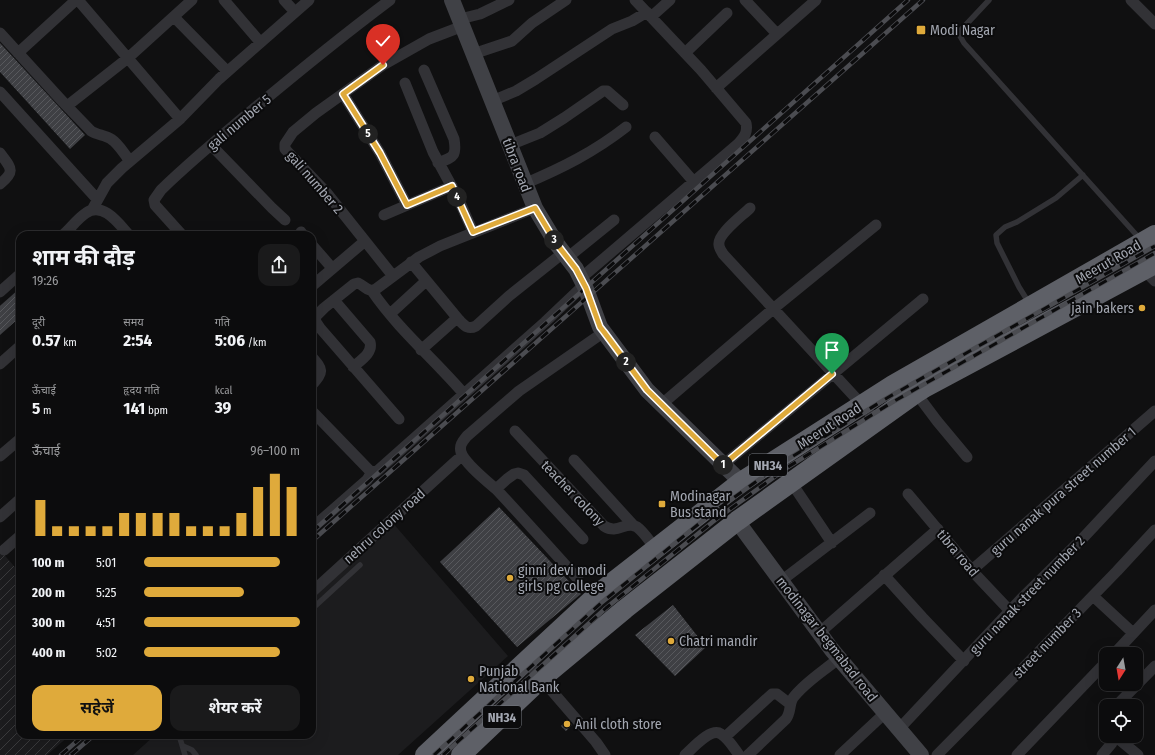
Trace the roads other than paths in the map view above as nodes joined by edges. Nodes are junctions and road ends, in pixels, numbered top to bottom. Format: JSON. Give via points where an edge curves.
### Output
{"nodes":[{"id":1,"x":77,"y":0,"type":"edge"},
{"id":2,"x":224,"y":0,"type":"edge"},
{"id":3,"x":284,"y":0,"type":"edge"},
{"id":4,"x":309,"y":0,"type":"edge"},
{"id":5,"x":452,"y":0,"type":"edge"},
{"id":6,"x":509,"y":0,"type":"edge"},
{"id":7,"x":566,"y":0,"type":"edge"},
{"id":8,"x":635,"y":0,"type":"edge"},
{"id":9,"x":670,"y":0,"type":"edge"},
{"id":10,"x":745,"y":0,"type":"edge"},
{"id":11,"x":989,"y":0,"type":"edge"},
{"id":12,"x":1131,"y":0,"type":"edge"},
{"id":13,"x":188,"y":1,"type":"edge"},
{"id":14,"x":384,"y":2,"type":"edge"},
{"id":15,"x":810,"y":2,"type":"edge"},
{"id":16,"x":295,"y":12,"type":"junction"},
{"id":17,"x":727,"y":13,"type":"dead end"},
{"id":18,"x":649,"y":15,"type":"junction"},
{"id":19,"x":174,"y":17,"type":"junction"},
{"id":20,"x":462,"y":22,"type":"junction"},
{"id":21,"x":1155,"y":24,"type":"edge"},
{"id":22,"x":0,"y":32,"type":"edge"},
{"id":23,"x":777,"y":34,"type":"junction"},
{"id":24,"x":260,"y":42,"type":"junction"},
{"id":25,"x":18,"y":53,"type":"junction"},
{"id":26,"x":685,"y":53,"type":"junction"},
{"id":27,"x":473,"y":54,"type":"junction"},
{"id":28,"x":128,"y":58,"type":"junction"},
{"id":29,"x":424,"y":70,"type":"dead end"},
{"id":30,"x":227,"y":71,"type":"junction"},
{"id":31,"x":404,"y":83,"type":"dead end"},
{"id":32,"x":716,"y":88,"type":"junction"},
{"id":33,"x":0,"y":92,"type":"edge"},
{"id":34,"x":343,"y":94,"type":"junction"},
{"id":35,"x":492,"y":101,"type":"junction"},
{"id":36,"x":623,"y":105,"type":"dead end"},
{"id":37,"x":67,"y":106,"type":"junction"},
{"id":38,"x":180,"y":119,"type":"junction"},
{"id":39,"x":626,"y":126,"type":"dead end"},
{"id":40,"x":655,"y":137,"type":"dead end"},
{"id":41,"x":211,"y":145,"type":"junction"},
{"id":42,"x":510,"y":145,"type":"junction"},
{"id":43,"x":0,"y":153,"type":"edge"},
{"id":44,"x":130,"y":161,"type":"junction"},
{"id":45,"x":438,"y":163,"type":"junction"},
{"id":46,"x":1083,"y":175,"type":"junction"},
{"id":47,"x":694,"y":182,"type":"junction"},
{"id":48,"x":0,"y":184,"type":"edge"},
{"id":49,"x":524,"y":184,"type":"junction"},
{"id":50,"x":452,"y":186,"type":"junction"},
{"id":51,"x":97,"y":199,"type":"junction"},
{"id":52,"x":407,"y":205,"type":"junction"},
{"id":53,"x":535,"y":208,"type":"junction"},
{"id":54,"x":750,"y":208,"type":"dead end"},
{"id":55,"x":92,"y":210,"type":"junction"},
{"id":56,"x":384,"y":215,"type":"dead end"},
{"id":57,"x":285,"y":220,"type":"dead end"},
{"id":58,"x":614,"y":220,"type":"dead end"},
{"id":59,"x":876,"y":225,"type":"dead end"},
{"id":60,"x":70,"y":231,"type":"edge"},
{"id":61,"x":126,"y":231,"type":"edge"},
{"id":62,"x":178,"y":231,"type":"edge"},
{"id":63,"x":473,"y":232,"type":"junction"},
{"id":64,"x":1149,"y":238,"type":"edge"},
{"id":65,"x":365,"y":241,"type":"junction"},
{"id":66,"x":316,"y":250,"type":"edge"},
{"id":67,"x":565,"y":255,"type":"junction"},
{"id":68,"x":411,"y":262,"type":"junction"},
{"id":69,"x":332,"y":268,"type":"junction"},
{"id":70,"x":1151,"y":272,"type":"edge"},
{"id":71,"x":393,"y":276,"type":"junction"},
{"id":72,"x":16,"y":278,"type":"edge"},
{"id":73,"x":426,"y":281,"type":"junction"},
{"id":74,"x":316,"y":282,"type":"edge"},
{"id":75,"x":582,"y":282,"type":"junction"},
{"id":76,"x":372,"y":291,"type":"junction"},
{"id":77,"x":0,"y":292,"type":"edge"},
{"id":78,"x":923,"y":299,"type":"dead end"},
{"id":79,"x":334,"y":300,"type":"junction"},
{"id":80,"x":1031,"y":306,"type":"junction"},
{"id":81,"x":773,"y":309,"type":"junction"},
{"id":82,"x":390,"y":314,"type":"junction"},
{"id":83,"x":316,"y":316,"type":"edge"},
{"id":84,"x":457,"y":318,"type":"junction"},
{"id":85,"x":316,"y":322,"type":"edge"},
{"id":86,"x":604,"y":332,"type":"junction"},
{"id":87,"x":16,"y":350,"type":"edge"},
{"id":88,"x":421,"y":350,"type":"junction"},
{"id":89,"x":316,"y":362,"type":"edge"},
{"id":90,"x":0,"y":364,"type":"edge"},
{"id":91,"x":353,"y":367,"type":"junction"},
{"id":92,"x":832,"y":374,"type":"junction"},
{"id":93,"x":316,"y":380,"type":"edge"},
{"id":94,"x":916,"y":393,"type":"junction"},
{"id":95,"x":464,"y":394,"type":"junction"},
{"id":96,"x":662,"y":404,"type":"junction"},
{"id":97,"x":862,"y":405,"type":"junction"},
{"id":98,"x":1155,"y":411,"type":"edge"},
{"id":99,"x":316,"y":415,"type":"edge"},
{"id":100,"x":399,"y":420,"type":"dead end"},
{"id":101,"x":877,"y":421,"type":"junction"},
{"id":102,"x":515,"y":431,"type":"dead end"},
{"id":103,"x":16,"y":442,"type":"edge"},
{"id":104,"x":0,"y":456,"type":"edge"},
{"id":105,"x":968,"y":458,"type":"dead end"},
{"id":106,"x":457,"y":460,"type":"dead end"},
{"id":107,"x":574,"y":460,"type":"dead end"},
{"id":108,"x":1155,"y":461,"type":"edge"},
{"id":109,"x":723,"y":465,"type":"junction"},
{"id":110,"x":372,"y":472,"type":"junction"},
{"id":111,"x":741,"y":482,"type":"junction"},
{"id":112,"x":791,"y":482,"type":"junction"},
{"id":113,"x":496,"y":489,"type":"junction"},
{"id":114,"x":908,"y":494,"type":"dead end"},
{"id":115,"x":16,"y":502,"type":"edge"},
{"id":116,"x":870,"y":513,"type":"dead end"},
{"id":117,"x":0,"y":517,"type":"edge"},
{"id":118,"x":737,"y":521,"type":"junction"},
{"id":119,"x":316,"y":525,"type":"edge"},
{"id":120,"x":634,"y":526,"type":"junction"},
{"id":121,"x":938,"y":529,"type":"junction"},
{"id":122,"x":1155,"y":530,"type":"edge"},
{"id":123,"x":584,"y":539,"type":"dead end"},
{"id":124,"x":16,"y":540,"type":"edge"},
{"id":125,"x":832,"y":543,"type":"junction"},
{"id":126,"x":656,"y":549,"type":"junction"},
{"id":127,"x":4,"y":550,"type":"dead end"},
{"id":128,"x":360,"y":565,"type":"dead end"},
{"id":129,"x":972,"y":570,"type":"junction"},
{"id":130,"x":884,"y":575,"type":"junction"},
{"id":131,"x":578,"y":579,"type":"dead end"},
{"id":132,"x":781,"y":581,"type":"junction"},
{"id":133,"x":316,"y":588,"type":"edge"},
{"id":134,"x":1093,"y":596,"type":"junction"},
{"id":135,"x":316,"y":605,"type":"edge"},
{"id":136,"x":1155,"y":610,"type":"edge"},
{"id":137,"x":1010,"y":611,"type":"junction"},
{"id":138,"x":820,"y":633,"type":"junction"},
{"id":139,"x":1133,"y":633,"type":"junction"},
{"id":140,"x":1120,"y":647,"type":"edge"},
{"id":141,"x":839,"y":658,"type":"junction"},
{"id":142,"x":526,"y":660,"type":"junction"},
{"id":143,"x":964,"y":661,"type":"junction"},
{"id":144,"x":1155,"y":666,"type":"edge"},
{"id":145,"x":1099,"y":669,"type":"edge"},
{"id":146,"x":542,"y":678,"type":"junction"},
{"id":147,"x":1123,"y":699,"type":"edge"},
{"id":148,"x":790,"y":704,"type":"junction"},
{"id":149,"x":885,"y":713,"type":"junction"},
{"id":150,"x":899,"y":729,"type":"junction"},
{"id":151,"x":725,"y":737,"type":"junction"},
{"id":152,"x":180,"y":739,"type":"edge"},
{"id":153,"x":1112,"y":743,"type":"edge"},
{"id":154,"x":1123,"y":743,"type":"edge"},
{"id":155,"x":183,"y":746,"type":"junction"},
{"id":156,"x":185,"y":755,"type":"edge"},
{"id":157,"x":196,"y":755,"type":"edge"},
{"id":158,"x":425,"y":755,"type":"edge"},
{"id":159,"x":461,"y":755,"type":"edge"},
{"id":160,"x":604,"y":755,"type":"edge"},
{"id":161,"x":685,"y":755,"type":"edge"},
{"id":162,"x":739,"y":755,"type":"edge"},
{"id":163,"x":748,"y":755,"type":"edge"},
{"id":164,"x":840,"y":755,"type":"edge"},
{"id":165,"x":921,"y":755,"type":"edge"},
{"id":166,"x":937,"y":755,"type":"edge"},
{"id":167,"x":1017,"y":755,"type":"edge"},
{"id":168,"x":1102,"y":755,"type":"edge"},
{"id":169,"x":1138,"y":755,"type":"edge"}],
"edges":[{"from":1,"to":25,"type":"street"},
{"from":1,"to":28,"type":"street"},
{"from":2,"to":24,"type":"street"},
{"from":3,"to":16,"type":"street"},
{"from":4,"to":16,"type":"street"},
{"from":5,"to":20,"type":"street","name":"tibra road"},
{"from":6,"to":20,"type":"street","name":"gali number 2"},
{"from":7,"to":27,"type":"street","via":[[512,40]]},
{"from":8,"to":18,"type":"street"},
{"from":9,"to":18,"type":"street"},
{"from":10,"to":23,"type":"street"},
{"from":11,"to":46,"type":"lane","via":[[961,30],[960,36],[964,44]]},
{"from":12,"to":21,"type":"street"},
{"from":13,"to":19,"type":"street"},
{"from":14,"to":41,"type":"street","name":"gali number 5"},
{"from":15,"to":23,"type":"street"},
{"from":16,"to":24,"type":"street"},
{"from":17,"to":26,"type":"street"},
{"from":18,"to":26,"type":"street"},
{"from":18,"to":35,"type":"street","via":[[612,29],[523,87]]},
{"from":19,"to":28,"type":"street"},
{"from":19,"to":30,"type":"street"},
{"from":20,"to":27,"type":"street","name":"tibra road"},
{"from":20,"to":34,"type":"street","name":"gali number 2","via":[[383,65]]},
{"from":22,"to":25,"type":"street"},
{"from":23,"to":32,"type":"street"},
{"from":24,"to":30,"type":"street"},
{"from":25,"to":37,"type":"street"},
{"from":26,"to":32,"type":"street"},
{"from":27,"to":35,"type":"street","name":"tibra road"},
{"from":28,"to":37,"type":"street"},
{"from":28,"to":38,"type":"street"},
{"from":29,"to":45,"type":"street","via":[[456,149],[454,155]]},
{"from":30,"to":38,"type":"street"},
{"from":31,"to":45,"type":"street"},
{"from":32,"to":47,"type":"street","via":[[746,123],[748,129],[738,144]]},
{"from":33,"to":51,"type":"street"},
{"from":34,"to":52,"type":"street","via":[[380,153]]},
{"from":34,"to":65,"type":"street","name":"gali number 2","via":[[293,132],[285,144],[285,149],[326,192]]},
{"from":35,"to":42,"type":"street","name":"tibra road"},
{"from":36,"to":42,"type":"street","via":[[607,91],[603,91],[540,133]]},
{"from":37,"to":44,"type":"street","via":[[96,135],[110,139],[116,144]]},
{"from":38,"to":44,"type":"street"},
{"from":39,"to":49,"type":"street","via":[[582,158]]},
{"from":40,"to":47,"type":"street"},
{"from":41,"to":57,"type":"street"},
{"from":41,"to":62,"type":"street","name":"gali number 5","via":[[161,190],[154,200],[155,205]]},
{"from":42,"to":49,"type":"street","name":"tibra road"},
{"from":43,"to":48,"type":"street","via":[[10,165],[11,171],[10,176]]},
{"from":44,"to":51,"type":"street","via":[[107,183]]},
{"from":45,"to":50,"type":"street"},
{"from":46,"to":64,"type":"lane"},
{"from":46,"to":80,"type":"lane","via":[[1056,198],[1005,227],[996,235],[997,243]]},
{"from":47,"to":75,"type":"street"},
{"from":49,"to":53,"type":"street","name":"tibra road"},
{"from":50,"to":52,"type":"street"},
{"from":50,"to":63,"type":"street"},
{"from":51,"to":55,"type":"street"},
{"from":52,"to":56,"type":"street"},
{"from":53,"to":63,"type":"street"},
{"from":53,"to":67,"type":"street","name":"tibra road"},
{"from":54,"to":81,"type":"street","via":[[724,232],[719,240],[719,246],[723,254]]},
{"from":55,"to":60,"type":"street","via":[[82,216]]},
{"from":55,"to":61,"type":"street","via":[[108,214]]},
{"from":58,"to":67,"type":"street"},
{"from":59,"to":81,"type":"street"},
{"from":63,"to":68,"type":"street"},
{"from":64,"to":80,"type":"highway","name":"Meerut Road","number":"NH34"},
{"from":65,"to":69,"type":"street"},
{"from":65,"to":71,"type":"street","name":"gali number 2"},
{"from":66,"to":69,"type":"street"},
{"from":67,"to":75,"type":"street","name":"tibra road"},
{"from":67,"to":84,"type":"street","via":[[509,296],[476,326],[466,327]]},
{"from":68,"to":71,"type":"street"},
{"from":68,"to":73,"type":"street"},
{"from":69,"to":74,"type":"street"},
{"from":70,"to":94,"type":"highway","name":"Meerut Road","number":"NH34"},
{"from":71,"to":76,"type":"street"},
{"from":72,"to":77,"type":"street"},
{"from":73,"to":82,"type":"street"},
{"from":73,"to":84,"type":"street"},
{"from":75,"to":86,"type":"street","name":"tibra road"},
{"from":75,"to":95,"type":"street","via":[[546,322]]},
{"from":76,"to":79,"type":"street","via":[[358,283]]},
{"from":76,"to":82,"type":"street"},
{"from":78,"to":92,"type":"street"},
{"from":79,"to":83,"type":"street"},
{"from":79,"to":91,"type":"street","via":[[370,342],[369,352]]},
{"from":80,"to":97,"type":"highway","name":"Meerut Road","number":"NH34"},
{"from":81,"to":92,"type":"street"},
{"from":81,"to":96,"type":"street"},
{"from":82,"to":88,"type":"street"},
{"from":84,"to":88,"type":"street"},
{"from":85,"to":91,"type":"street"},
{"from":86,"to":96,"type":"street","name":"tibra road","via":[[647,390]]},
{"from":86,"to":113,"type":"street","via":[[519,391],[462,442],[460,448],[465,460]]},
{"from":87,"to":90,"type":"street"},
{"from":88,"to":95,"type":"street"},
{"from":89,"to":93,"type":"street","via":[[321,368],[321,374]]},
{"from":91,"to":100,"type":"street"},
{"from":92,"to":97,"type":"street"},
{"from":92,"to":109,"type":"street"},
{"from":94,"to":101,"type":"highway","name":"Meerut Road","number":"NH34"},
{"from":94,"to":105,"type":"street"},
{"from":95,"to":110,"type":"street","via":[[376,472]]},
{"from":96,"to":109,"type":"street","name":"tibra road"},
{"from":97,"to":101,"type":"street"},
{"from":97,"to":111,"type":"highway","name":"Meerut Road","number":"NH34"},
{"from":98,"to":129,"type":"street","name":"guru nanak pura street number 1"},
{"from":99,"to":110,"type":"street"},
{"from":101,"to":112,"type":"highway","name":"Meerut Road","number":"NH34"},
{"from":102,"to":120,"type":"street","name":"teacher colony","via":[[604,526],[614,530]]},
{"from":103,"to":104,"type":"street"},
{"from":106,"to":133,"type":"street","name":"nehru colony road"},
{"from":107,"to":120,"type":"street"},
{"from":108,"to":137,"type":"street","name":"guru nanak street number 2"},
{"from":109,"to":111,"type":"street","name":"tibra road"},
{"from":110,"to":119,"type":"street","via":[[367,480]]},
{"from":111,"to":126,"type":"highway","name":"Meerut Road","number":"NH34"},
{"from":112,"to":118,"type":"highway","name":"Meerut Road","number":"NH34"},
{"from":112,"to":125,"type":"street"},
{"from":113,"to":123,"type":"street","via":[[514,474],[524,475]]},
{"from":113,"to":131,"type":"street"},
{"from":114,"to":121,"type":"street","name":"tibra road"},
{"from":115,"to":117,"type":"street"},
{"from":116,"to":125,"type":"street"},
{"from":118,"to":132,"type":"street","name":"modinagar begmabad road"},
{"from":118,"to":146,"type":"highway","name":"Meerut Road","number":"NH34"},
{"from":120,"to":126,"type":"street"},
{"from":121,"to":129,"type":"street","name":"tibra road"},
{"from":121,"to":130,"type":"street"},
{"from":122,"to":134,"type":"street","name":"street number 3"},
{"from":124,"to":127,"type":"street"},
{"from":125,"to":132,"type":"street"},
{"from":126,"to":142,"type":"highway","name":"Meerut Road","number":"NH34","via":[[599,593]]},
{"from":128,"to":135,"type":"lane"},
{"from":129,"to":137,"type":"street","name":"tibra road"},
{"from":130,"to":138,"type":"street"},
{"from":130,"to":143,"type":"street"},
{"from":132,"to":138,"type":"street","name":"modinagar begmabad road"},
{"from":134,"to":139,"type":"street"},
{"from":134,"to":166,"type":"street","name":"street number 3"},
{"from":136,"to":139,"type":"street"},
{"from":137,"to":143,"type":"street","name":"guru nanak street number 2"},
{"from":138,"to":141,"type":"street","name":"modinagar begmabad road"},
{"from":139,"to":140,"type":"street"},
{"from":141,"to":148,"type":"street","via":[[807,685]]},
{"from":141,"to":149,"type":"street","name":"modinagar begmabad road"},
{"from":142,"to":146,"type":"street"},
{"from":142,"to":158,"type":"highway","name":"Meerut Road","number":"NH34"},
{"from":143,"to":150,"type":"street","name":"guru nanak street number 2"},
{"from":144,"to":147,"type":"street"},
{"from":145,"to":167,"type":"street"},
{"from":146,"to":159,"type":"highway","name":"Meerut Road","number":"NH34"},
{"from":146,"to":160,"type":"street"},
{"from":148,"to":151,"type":"street","via":[[777,694],[772,694]]},
{"from":148,"to":163,"type":"street","via":[[786,719]]},
{"from":149,"to":150,"type":"street","name":"modinagar begmabad road"},
{"from":149,"to":164,"type":"street"},
{"from":150,"to":165,"type":"street","name":"modinagar begmabad road"},
{"from":151,"to":161,"type":"street","via":[[719,732],[709,734]]},
{"from":151,"to":162,"type":"street"},
{"from":152,"to":155,"type":"lane"},
{"from":153,"to":168,"type":"street"},
{"from":154,"to":169,"type":"street"},
{"from":155,"to":156,"type":"lane"},
{"from":155,"to":157,"type":"lane"}]}
